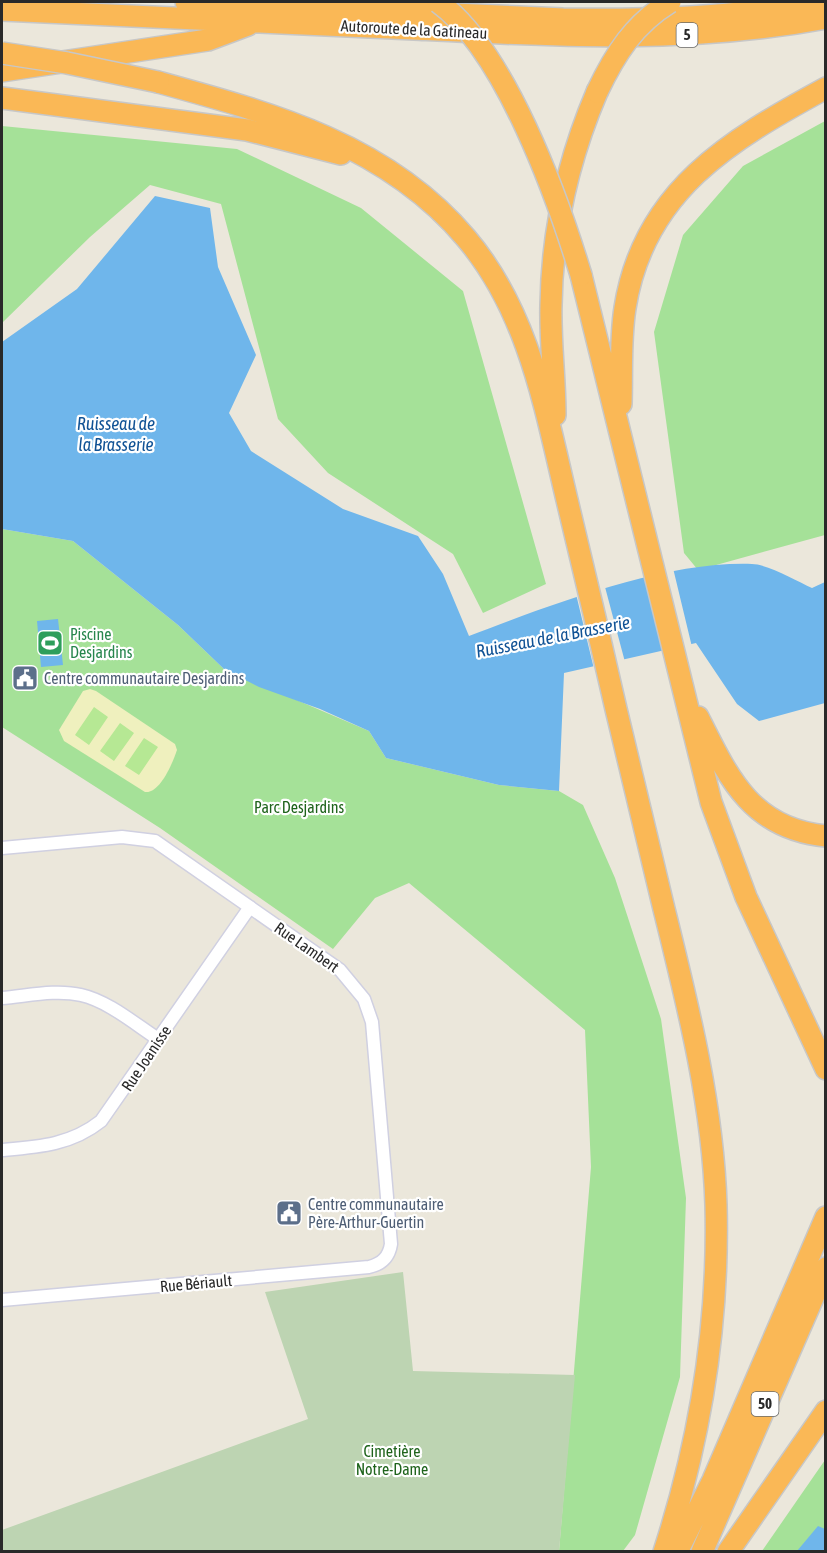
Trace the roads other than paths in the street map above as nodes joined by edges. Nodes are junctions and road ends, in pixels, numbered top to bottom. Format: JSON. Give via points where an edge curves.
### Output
{"nodes":[{"id":1,"x":186,"y":2,"type":"edge"},
{"id":2,"x":438,"y":2,"type":"edge"},
{"id":3,"x":670,"y":2,"type":"edge"},
{"id":4,"x":815,"y":2,"type":"edge"},
{"id":5,"x":2,"y":10,"type":"edge"},
{"id":6,"x":825,"y":18,"type":"edge"},
{"id":7,"x":257,"y":22,"type":"junction"},
{"id":8,"x":2,"y":53,"type":"edge"},
{"id":9,"x":2,"y":71,"type":"edge"},
{"id":10,"x":825,"y":88,"type":"edge"},
{"id":11,"x":2,"y":98,"type":"edge"},
{"id":12,"x":384,"y":168,"type":"junction"},
{"id":13,"x":621,"y":434,"type":"junction"},
{"id":14,"x":555,"y":449,"type":"junction"},
{"id":15,"x":680,"y":682,"type":"junction"},
{"id":16,"x":825,"y":836,"type":"edge"},
{"id":17,"x":2,"y":848,"type":"edge"},
{"id":18,"x":250,"y":907,"type":"junction"},
{"id":19,"x":2,"y":998,"type":"edge"},
{"id":20,"x":158,"y":1039,"type":"junction"},
{"id":21,"x":825,"y":1069,"type":"edge"},
{"id":22,"x":2,"y":1150,"type":"edge"},
{"id":23,"x":825,"y":1217,"type":"edge"},
{"id":24,"x":386,"y":1257,"type":"joint"},
{"id":25,"x":825,"y":1268,"type":"edge"},
{"id":26,"x":2,"y":1300,"type":"edge"},
{"id":27,"x":825,"y":1411,"type":"edge"},
{"id":28,"x":664,"y":1551,"type":"edge"},
{"id":29,"x":677,"y":1551,"type":"edge"},
{"id":30,"x":702,"y":1551,"type":"edge"},
{"id":31,"x":728,"y":1551,"type":"edge"}],
"edges":[{"from":1,"to":4,"type":"highway","name":"Autoroute de la Gatineau","number":"5","via":[[626,19],[711,16]]},
{"from":2,"to":13,"type":"highway","bridge":true,"via":[[476,40],[507,93],[553,193],[581,275]]},
{"from":3,"to":14,"type":"highway","bridge":true,"via":[[626,39],[597,92],[570,171],[555,239],[550,306]]},
{"from":5,"to":7,"type":"highway","name":"Autoroute de la Gatineau","number":"5"},
{"from":6,"to":7,"type":"highway","name":"Autoroute de la Gatineau","number":"5","via":[[743,30],[651,37]]},
{"from":7,"to":9,"type":"highway","via":[[208,40]]},
{"from":8,"to":12,"type":"highway","bridge":true,"via":[[158,82],[239,105],[319,131]]},
{"from":10,"to":13,"type":"highway","via":[[721,150],[679,189],[654,225],[634,270],[625,308]]},
{"from":11,"to":12,"type":"highway","via":[[247,130]]},
{"from":12,"to":14,"type":"highway","via":[[445,215],[493,274],[526,345]]},
{"from":13,"to":15,"type":"highway"},
{"from":14,"to":28,"type":"highway","via":[[688,1011],[715,1187],[716,1283],[710,1352],[693,1448]]},
{"from":15,"to":16,"type":"highway","via":[[724,769],[749,802],[788,828]]},
{"from":15,"to":21,"type":"highway","via":[[727,849]]},
{"from":17,"to":18,"type":"street","name":"Rue Lambert","via":[[145,838],[164,846]]},
{"from":18,"to":20,"type":"street","name":"Rue Joanisse"},
{"from":18,"to":24,"type":"street","name":"Rue Lambert","via":[[340,970],[357,988],[369,1011],[391,1244]]},
{"from":19,"to":20,"type":"street","via":[[82,995]]},
{"from":20,"to":22,"type":"street","name":"Rue Joanisse","via":[[108,1113],[91,1129],[57,1144]]},
{"from":23,"to":29,"type":"highway","number":"50","via":[[713,1480]]},
{"from":24,"to":26,"type":"street","name":"Rue Bériault","via":[[369,1267]]},
{"from":25,"to":30,"type":"highway","number":"50"},
{"from":27,"to":31,"type":"highway"}]}
